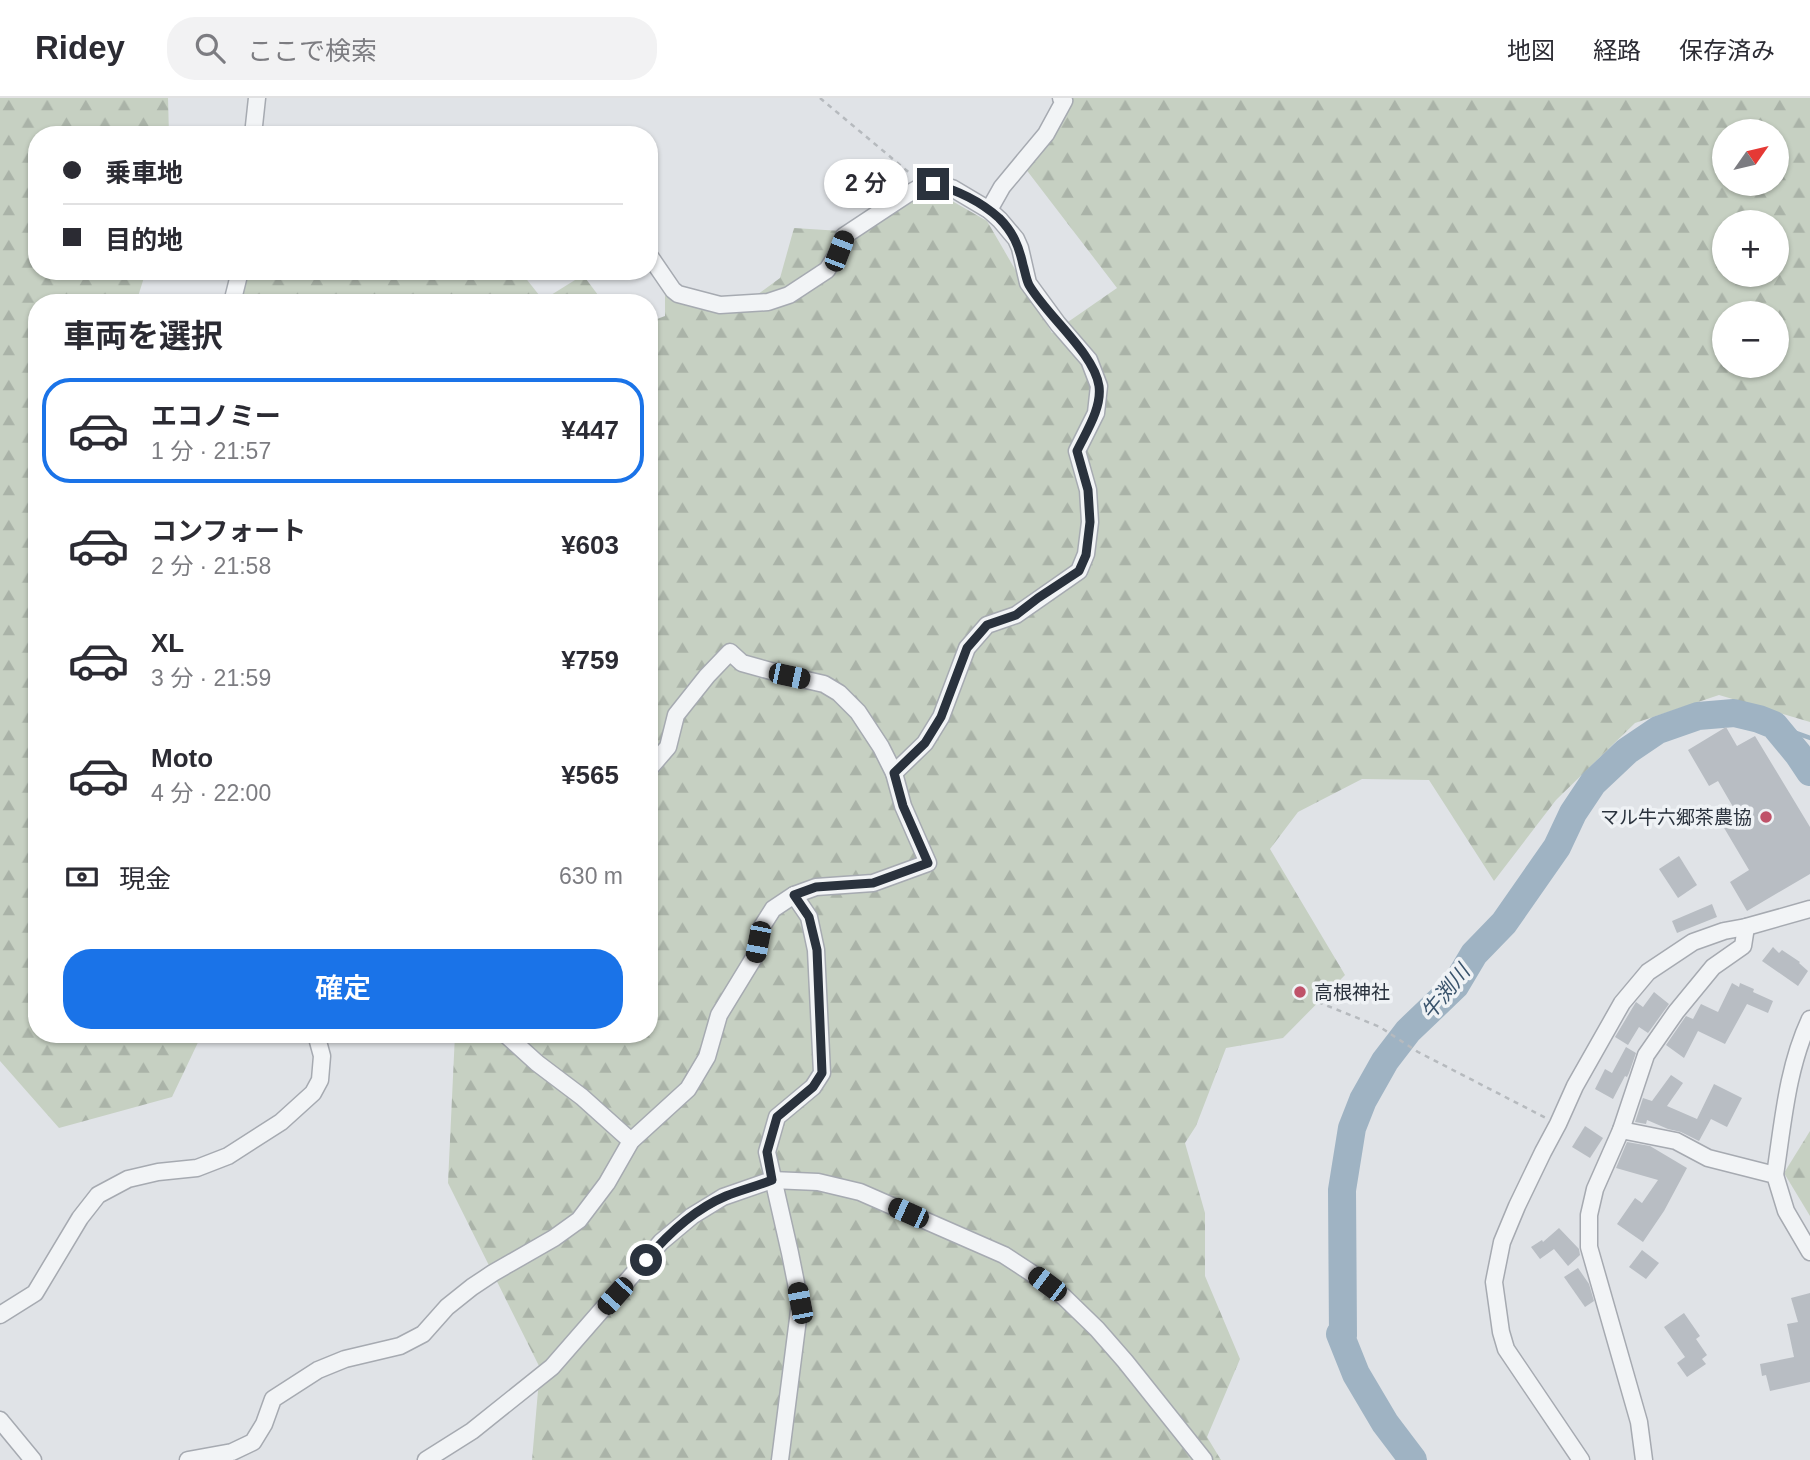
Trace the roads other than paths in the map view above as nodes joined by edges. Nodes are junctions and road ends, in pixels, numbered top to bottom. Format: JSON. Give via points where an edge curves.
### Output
{"nodes":[{"id":1,"x":257,"y":98,"type":"edge"},
{"id":2,"x":1061,"y":98,"type":"edge"},
{"id":3,"x":254,"y":126,"type":"edge"},
{"id":4,"x":989,"y":210,"type":"junction"},
{"id":5,"x":658,"y":268,"type":"edge"},
{"id":6,"x":658,"y":759,"type":"edge"},
{"id":7,"x":894,"y":773,"type":"junction"},
{"id":8,"x":794,"y":895,"type":"junction"},
{"id":9,"x":1810,"y":909,"type":"edge"},
{"id":10,"x":1746,"y":928,"type":"junction"},
{"id":11,"x":1810,"y":1019,"type":"edge"},
{"id":12,"x":318,"y":1043,"type":"edge"},
{"id":13,"x":515,"y":1043,"type":"edge"},
{"id":14,"x":1621,"y":1130,"type":"junction"},
{"id":15,"x":631,"y":1141,"type":"junction"},
{"id":16,"x":1775,"y":1175,"type":"junction"},
{"id":17,"x":772,"y":1180,"type":"junction"},
{"id":18,"x":1810,"y":1252,"type":"edge"},
{"id":19,"x":0,"y":1315,"type":"edge"},
{"id":20,"x":0,"y":1420,"type":"edge"},
{"id":21,"x":33,"y":1460,"type":"edge"},
{"id":22,"x":188,"y":1460,"type":"edge"},
{"id":23,"x":426,"y":1460,"type":"edge"},
{"id":24,"x":780,"y":1460,"type":"edge"},
{"id":25,"x":1204,"y":1460,"type":"edge"},
{"id":26,"x":1581,"y":1460,"type":"edge"},
{"id":27,"x":1643,"y":1460,"type":"edge"}],
"edges":[{"from":1,"to":3,"type":"street"},
{"from":2,"to":4,"type":"street","via":[[1064,101],[1046,134]]},
{"from":4,"to":5,"type":"street","via":[[952,188],[924,185],[844,236],[827,270],[789,295],[768,302],[720,305],[678,294]]},
{"from":4,"to":7,"type":"street","via":[[1016,239],[1028,283],[1089,360],[1099,387],[1096,413],[1077,451],[1088,490],[1086,555],[1079,571],[1016,615],[987,625],[967,648],[941,717],[925,743]]},
{"from":6,"to":7,"type":"street","via":[[668,747],[676,715],[730,652],[742,663],[824,684],[839,693],[858,712]]},
{"from":7,"to":8,"type":"street","via":[[928,863],[873,883],[816,887]]},
{"from":8,"to":15,"type":"street","via":[[773,909],[761,928],[755,956],[719,1015],[707,1057],[688,1089]]},
{"from":8,"to":17,"type":"street","via":[[809,917],[817,950],[822,1073],[813,1087],[777,1117],[767,1152]]},
{"from":9,"to":10,"type":"street"},
{"from":10,"to":14,"type":"street","via":[[1743,946],[1713,967],[1646,1055]]},
{"from":10,"to":26,"type":"street","via":[[1693,942],[1648,972],[1622,1003],[1575,1086],[1502,1242],[1494,1282],[1506,1349]]},
{"from":11,"to":16,"type":"street","via":[[1789,1082]]},
{"from":12,"to":19,"type":"street","via":[[320,1080],[313,1093],[281,1122],[228,1156],[197,1168],[128,1179],[98,1195],[35,1293]]},
{"from":13,"to":15,"type":"street"},
{"from":14,"to":16,"type":"street","via":[[1676,1141],[1707,1158]]},
{"from":14,"to":27,"type":"street","via":[[1595,1189],[1589,1247],[1639,1422]]},
{"from":15,"to":22,"type":"street","via":[[579,1220],[472,1287],[423,1334],[400,1346],[318,1370],[273,1399],[253,1442],[232,1452]]},
{"from":16,"to":18,"type":"street","via":[[1786,1212]]},
{"from":17,"to":23,"type":"street","via":[[723,1197],[692,1216],[661,1242],[551,1367],[472,1431]]},
{"from":17,"to":24,"type":"street","via":[[800,1303]]},
{"from":17,"to":25,"type":"street","via":[[818,1182],[860,1192],[1004,1255],[1064,1297],[1097,1329]]},
{"from":20,"to":21,"type":"street"}]}
